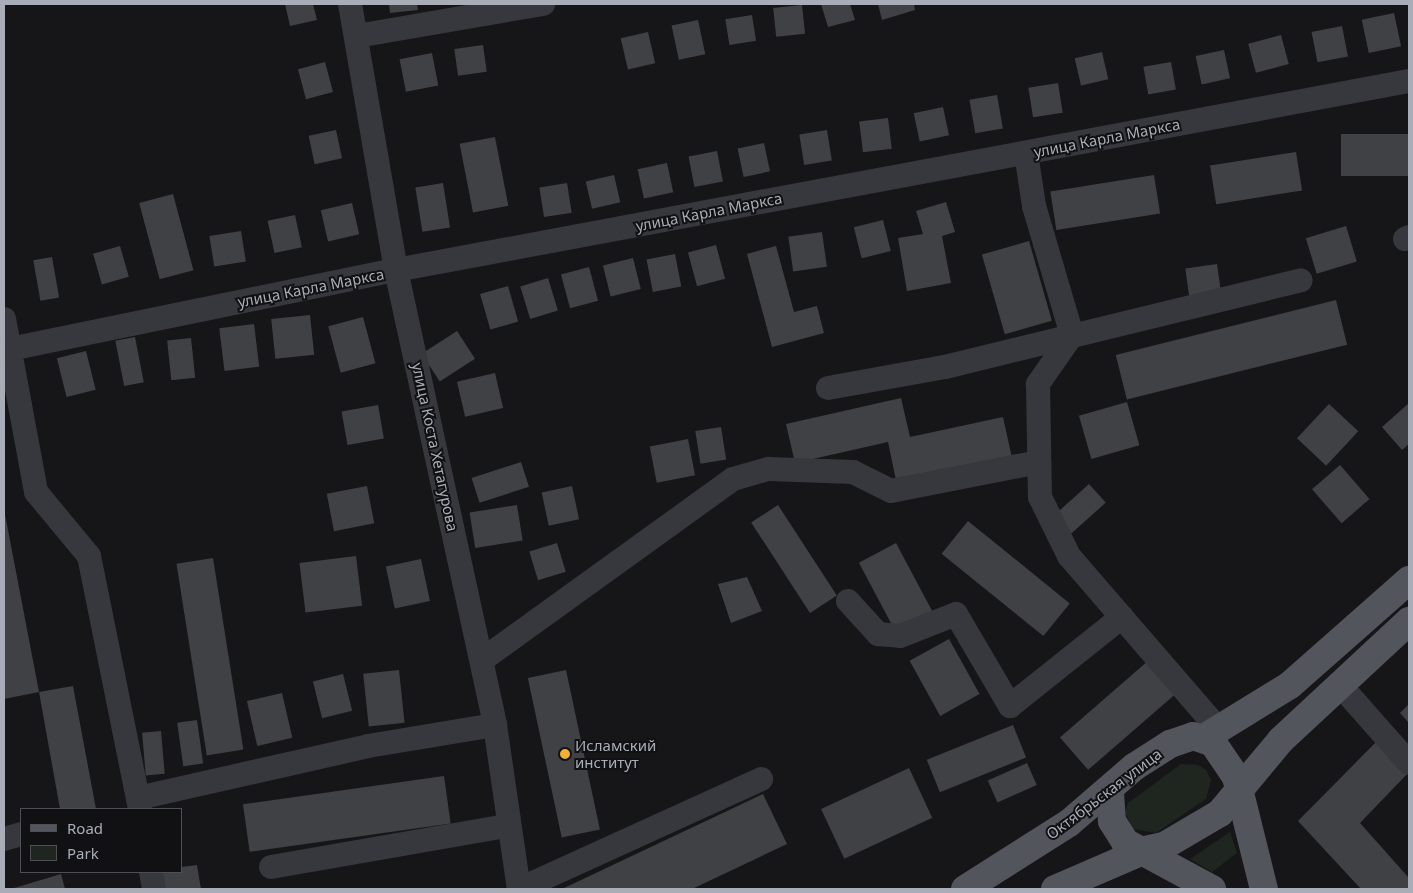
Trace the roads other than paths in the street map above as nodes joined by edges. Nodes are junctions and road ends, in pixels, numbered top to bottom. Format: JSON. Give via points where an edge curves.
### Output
{"nodes":[{"id":1,"x":350,"y":4,"type":"edge"},
{"id":2,"x":543,"y":4,"type":"edge"},
{"id":3,"x":357,"y":36,"type":"junction"},
{"id":4,"x":1409,"y":81,"type":"edge"},
{"id":5,"x":1026,"y":153,"type":"junction"},
{"id":6,"x":396,"y":270,"type":"junction"},
{"id":7,"x":1301,"y":280,"type":"dead end"},
{"id":8,"x":4,"y":319,"type":"edge"},
{"id":9,"x":1072,"y":335,"type":"junction"},
{"id":10,"x":10,"y":349,"type":"junction"},
{"id":11,"x":828,"y":388,"type":"dead end"},
{"id":12,"x":1039,"y":462,"type":"junction"},
{"id":13,"x":1409,"y":580,"type":"edge"},
{"id":14,"x":848,"y":601,"type":"dead end"},
{"id":15,"x":1122,"y":617,"type":"junction"},
{"id":16,"x":1409,"y":621,"type":"edge"},
{"id":17,"x":482,"y":660,"type":"junction"},
{"id":18,"x":1340,"y":685,"type":"junction"},
{"id":19,"x":495,"y":725,"type":"junction"},
{"id":20,"x":1212,"y":734,"type":"junction"},
{"id":21,"x":1409,"y":764,"type":"edge"},
{"id":22,"x":761,"y":779,"type":"dead end"},
{"id":23,"x":1237,"y":790,"type":"junction"},
{"id":24,"x":1110,"y":793,"type":"junction"},
{"id":25,"x":139,"y":804,"type":"edge"},
{"id":26,"x":507,"y":826,"type":"junction"},
{"id":27,"x":20,"y":834,"type":"edge"},
{"id":28,"x":4,"y":838,"type":"edge"},
{"id":29,"x":1145,"y":850,"type":"junction"},
{"id":30,"x":271,"y":867,"type":"dead end"},
{"id":31,"x":151,"y":873,"type":"edge"},
{"id":32,"x":154,"y":889,"type":"edge"},
{"id":33,"x":520,"y":889,"type":"edge"},
{"id":34,"x":965,"y":889,"type":"edge"},
{"id":35,"x":1054,"y":889,"type":"edge"},
{"id":36,"x":1212,"y":889,"type":"edge"},
{"id":37,"x":1264,"y":889,"type":"edge"}],
"edges":[{"from":1,"to":3,"type":"street","name":"улица Коста Хетагурова"},
{"from":2,"to":3,"type":"street"},
{"from":3,"to":6,"type":"street","name":"улица Коста Хетагурова"},
{"from":4,"to":5,"type":"street","name":"улица Карла Маркса"},
{"from":5,"to":6,"type":"street","name":"улица Карла Маркса"},
{"from":5,"to":9,"type":"street","via":[[1034,206]]},
{"from":6,"to":10,"type":"street","name":"улица Карла Маркса"},
{"from":6,"to":17,"type":"street","name":"улица Коста Хетагурова"},
{"from":7,"to":9,"type":"street"},
{"from":8,"to":10,"type":"street"},
{"from":9,"to":11,"type":"street","via":[[945,366]]},
{"from":9,"to":12,"type":"street","via":[[1038,384]]},
{"from":10,"to":25,"type":"street","via":[[36,492],[89,556]]},
{"from":12,"to":15,"type":"street","via":[[1040,497],[1069,556]]},
{"from":12,"to":17,"type":"street","via":[[891,491],[853,472],[769,469],[733,479]]},
{"from":13,"to":20,"type":"main road","name":"Октябрьская улица","via":[[1290,685]]},
{"from":14,"to":15,"type":"street","via":[[878,634],[900,636],[956,614],[1010,706]]},
{"from":15,"to":20,"type":"street"},
{"from":16,"to":18,"type":"main road"},
{"from":17,"to":19,"type":"street","name":"улица Коста Хетагурова"},
{"from":18,"to":21,"type":"street"},
{"from":18,"to":23,"type":"main road"},
{"from":19,"to":25,"type":"street","via":[[368,746]]},
{"from":19,"to":26,"type":"street","name":"улица Коста Хетагурова"},
{"from":20,"to":23,"type":"main road","via":[[1228,762]]},
{"from":20,"to":24,"type":"main road","name":"Октябрьская улица","via":[[1170,744],[1134,767]]},
{"from":22,"to":33,"type":"street"},
{"from":23,"to":29,"type":"main road","via":[[1220,813],[1203,826],[1164,846]]},
{"from":23,"to":37,"type":"main road"},
{"from":24,"to":29,"type":"main road","via":[[1109,811],[1118,832],[1133,848]]},
{"from":24,"to":34,"type":"main road","name":"Октябрьская улица","via":[[985,880]]},
{"from":26,"to":30,"type":"street"},
{"from":26,"to":33,"type":"street","name":"улица Коста Хетагурова"},
{"from":27,"to":28,"type":"street"},
{"from":29,"to":35,"type":"main road"},
{"from":29,"to":36,"type":"main road"},
{"from":31,"to":32,"type":"street"}]}
